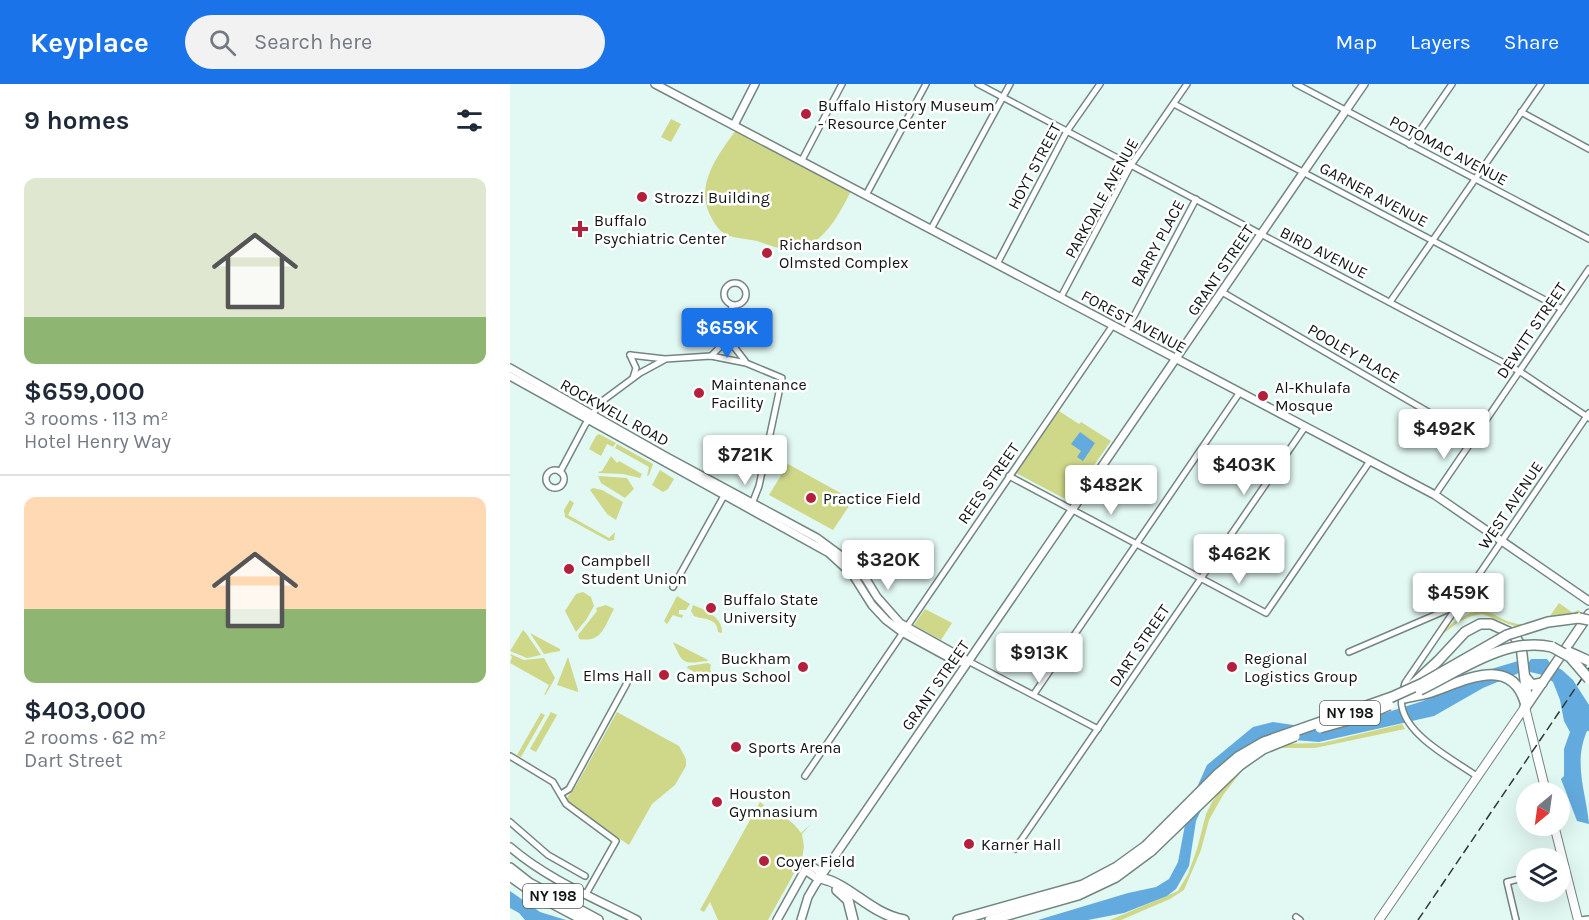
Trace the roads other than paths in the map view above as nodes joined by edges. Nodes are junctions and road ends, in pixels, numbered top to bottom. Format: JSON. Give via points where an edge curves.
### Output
{"nodes":[{"id":1,"x":755,"y":84,"type":"edge"},
{"id":2,"x":842,"y":84,"type":"edge"},
{"id":3,"x":926,"y":84,"type":"edge"},
{"id":4,"x":978,"y":84,"type":"edge"},
{"id":5,"x":1010,"y":84,"type":"edge"},
{"id":6,"x":1100,"y":84,"type":"edge"},
{"id":7,"x":1187,"y":84,"type":"edge"},
{"id":8,"x":1296,"y":84,"type":"edge"},
{"id":9,"x":1364,"y":84,"type":"edge"},
{"id":10,"x":1452,"y":84,"type":"edge"},
{"id":11,"x":1541,"y":84,"type":"edge"},
{"id":12,"x":660,"y":85,"type":"edge"},
{"id":13,"x":1002,"y":97,"type":"junction"},
{"id":14,"x":1174,"y":104,"type":"junction"},
{"id":15,"x":1346,"y":111,"type":"junction"},
{"id":16,"x":1521,"y":112,"type":"junction"},
{"id":17,"x":734,"y":125,"type":"junction"},
{"id":18,"x":1067,"y":131,"type":"junction"},
{"id":19,"x":1410,"y":145,"type":"junction"},
{"id":20,"x":1589,"y":149,"type":"edge"},
{"id":21,"x":802,"y":160,"type":"junction"},
{"id":22,"x":1131,"y":165,"type":"junction"},
{"id":23,"x":1303,"y":172,"type":"junction"},
{"id":24,"x":1475,"y":179,"type":"junction"},
{"id":25,"x":866,"y":195,"type":"junction"},
{"id":26,"x":1196,"y":199,"type":"junction"},
{"id":27,"x":931,"y":230,"type":"junction"},
{"id":28,"x":1261,"y":235,"type":"junction"},
{"id":29,"x":1589,"y":239,"type":"edge"},
{"id":30,"x":1432,"y":241,"type":"junction"},
{"id":31,"x":997,"y":264,"type":"junction"},
{"id":32,"x":1589,"y":269,"type":"edge"},
{"id":33,"x":1222,"y":292,"type":"junction"},
{"id":34,"x":1061,"y":297,"type":"junction"},
{"id":35,"x":1390,"y":302,"type":"junction"},
{"id":36,"x":732,"y":305,"type":"junction"},
{"id":37,"x":1562,"y":309,"type":"junction"},
{"id":38,"x":1113,"y":325,"type":"junction"},
{"id":39,"x":1126,"y":332,"type":"junction"},
{"id":40,"x":728,"y":339,"type":"junction"},
{"id":41,"x":711,"y":356,"type":"junction"},
{"id":42,"x":1176,"y":358,"type":"junction"},
{"id":43,"x":665,"y":359,"type":"junction"},
{"id":44,"x":746,"y":363,"type":"junction"},
{"id":45,"x":510,"y":368,"type":"edge"},
{"id":46,"x":1519,"y":371,"type":"junction"},
{"id":47,"x":510,"y":376,"type":"edge"},
{"id":48,"x":632,"y":379,"type":"junction"},
{"id":49,"x":1240,"y":392,"type":"junction"},
{"id":50,"x":1588,"y":416,"type":"edge"},
{"id":51,"x":591,"y":418,"type":"junction"},
{"id":52,"x":1305,"y":427,"type":"junction"},
{"id":53,"x":1473,"y":438,"type":"junction"},
{"id":54,"x":1370,"y":461,"type":"junction"},
{"id":55,"x":560,"y":472,"type":"dead end"},
{"id":56,"x":1009,"y":476,"type":"junction"},
{"id":57,"x":725,"y":493,"type":"junction"},
{"id":58,"x":1435,"y":495,"type":"junction"},
{"id":59,"x":752,"y":504,"type":"junction"},
{"id":60,"x":1072,"y":510,"type":"junction"},
{"id":61,"x":1501,"y":541,"type":"junction"},
{"id":62,"x":1137,"y":543,"type":"junction"},
{"id":63,"x":1202,"y":578,"type":"junction"},
{"id":64,"x":673,"y":587,"type":"dead end"},
{"id":65,"x":1589,"y":601,"type":"edge"},
{"id":66,"x":1457,"y":605,"type":"junction"},
{"id":67,"x":1587,"y":618,"type":"edge"},
{"id":68,"x":904,"y":629,"type":"junction"},
{"id":69,"x":1552,"y":647,"type":"junction"},
{"id":70,"x":1349,"y":652,"type":"dead end"},
{"id":71,"x":969,"y":661,"type":"junction"},
{"id":72,"x":1589,"y":661,"type":"edge"},
{"id":73,"x":1525,"y":670,"type":"junction"},
{"id":74,"x":1589,"y":679,"type":"edge"},
{"id":75,"x":1544,"y":680,"type":"junction"},
{"id":76,"x":627,"y":683,"type":"dead end"},
{"id":77,"x":1034,"y":694,"type":"junction"},
{"id":78,"x":1404,"y":699,"type":"junction"},
{"id":79,"x":1526,"y":707,"type":"junction"},
{"id":80,"x":1098,"y":729,"type":"junction"},
{"id":81,"x":510,"y":756,"type":"edge"},
{"id":82,"x":805,"y":776,"type":"dead end"},
{"id":83,"x":1478,"y":777,"type":"junction"},
{"id":84,"x":1544,"y":782,"type":"edge"},
{"id":85,"x":561,"y":794,"type":"junction"},
{"id":86,"x":510,"y":822,"type":"edge"},
{"id":87,"x":510,"y":847,"type":"edge"},
{"id":88,"x":1015,"y":849,"type":"dead end"},
{"id":89,"x":1148,"y":849,"type":"junction"},
{"id":90,"x":510,"y":868,"type":"edge"},
{"id":91,"x":510,"y":876,"type":"edge"},
{"id":92,"x":585,"y":876,"type":"dead end"},
{"id":93,"x":821,"y":878,"type":"junction"},
{"id":94,"x":1516,"y":880,"type":"edge"},
{"id":95,"x":1570,"y":892,"type":"edge"},
{"id":96,"x":586,"y":894,"type":"junction"},
{"id":97,"x":1589,"y":919,"type":"edge"},
{"id":98,"x":584,"y":920,"type":"edge"},
{"id":99,"x":598,"y":920,"type":"edge"},
{"id":100,"x":637,"y":920,"type":"edge"},
{"id":101,"x":777,"y":920,"type":"edge"},
{"id":102,"x":801,"y":920,"type":"edge"},
{"id":103,"x":853,"y":920,"type":"edge"},
{"id":104,"x":904,"y":920,"type":"edge"},
{"id":105,"x":958,"y":920,"type":"edge"},
{"id":106,"x":990,"y":920,"type":"edge"},
{"id":107,"x":1379,"y":920,"type":"edge"},
{"id":108,"x":1516,"y":920,"type":"edge"},
{"id":109,"x":1579,"y":920,"type":"edge"}],
"edges":[{"from":1,"to":17,"type":"street"},
{"from":2,"to":21,"type":"street"},
{"from":3,"to":25,"type":"street"},
{"from":4,"to":13,"type":"street","name":"BIRD AVENUE"},
{"from":5,"to":13,"type":"street"},
{"from":6,"to":18,"type":"street","name":"HOYT STREET"},
{"from":7,"to":14,"type":"street","name":"PARKDALE AVENUE"},
{"from":8,"to":15,"type":"street","name":"POTOMAC AVENUE"},
{"from":9,"to":15,"type":"street","name":"GRANT STREET"},
{"from":10,"to":19,"type":"street"},
{"from":11,"to":16,"type":"street"},
{"from":12,"to":17,"type":"street","name":"FOREST AVENUE"},
{"from":13,"to":18,"type":"street","name":"BIRD AVENUE"},
{"from":13,"to":27,"type":"street"},
{"from":14,"to":22,"type":"street","name":"PARKDALE AVENUE"},
{"from":14,"to":23,"type":"street","name":"GARNER AVENUE"},
{"from":15,"to":19,"type":"street","name":"POTOMAC AVENUE"},
{"from":15,"to":23,"type":"street","name":"GRANT STREET"},
{"from":16,"to":20,"type":"street"},
{"from":16,"to":24,"type":"street"},
{"from":17,"to":21,"type":"street","name":"FOREST AVENUE"},
{"from":18,"to":22,"type":"street","name":"BIRD AVENUE"},
{"from":18,"to":31,"type":"street","name":"HOYT STREET"},
{"from":19,"to":24,"type":"street","name":"POTOMAC AVENUE"},
{"from":21,"to":25,"type":"street","name":"FOREST AVENUE"},
{"from":22,"to":26,"type":"street","name":"BIRD AVENUE"},
{"from":22,"to":34,"type":"street","name":"PARKDALE AVENUE"},
{"from":23,"to":28,"type":"street","name":"GRANT STREET"},
{"from":23,"to":30,"type":"street","name":"GARNER AVENUE"},
{"from":24,"to":29,"type":"street","name":"POTOMAC AVENUE"},
{"from":24,"to":30,"type":"street"},
{"from":25,"to":27,"type":"street","name":"FOREST AVENUE"},
{"from":26,"to":28,"type":"street","name":"BIRD AVENUE"},
{"from":26,"to":39,"type":"street","name":"BARRY PLACE"},
{"from":27,"to":31,"type":"street","name":"FOREST AVENUE"},
{"from":28,"to":33,"type":"street","name":"GRANT STREET"},
{"from":28,"to":35,"type":"street","name":"BIRD AVENUE"},
{"from":30,"to":35,"type":"street"},
{"from":30,"to":37,"type":"street","name":"GARNER AVENUE"},
{"from":31,"to":34,"type":"street","name":"FOREST AVENUE"},
{"from":32,"to":37,"type":"street","name":"DEWITT STREET"},
{"from":33,"to":42,"type":"street","name":"GRANT STREET"},
{"from":33,"to":53,"type":"street","name":"POOLEY PLACE"},
{"from":34,"to":38,"type":"street","name":"FOREST AVENUE"},
{"from":35,"to":46,"type":"street","name":"BIRD AVENUE"},
{"from":36,"to":36,"type":"street","via":[[742,302],[745,296],[737,284],[727,287],[724,294]]},
{"from":36,"to":40,"type":"street"},
{"from":37,"to":46,"type":"street","name":"DEWITT STREET"},
{"from":38,"to":39,"type":"street","name":"FOREST AVENUE"},
{"from":38,"to":56,"type":"street","name":"REES STREET"},
{"from":39,"to":42,"type":"street","name":"FOREST AVENUE"},
{"from":40,"to":41,"type":"street"},
{"from":40,"to":44,"type":"street"},
{"from":41,"to":43,"type":"street"},
{"from":41,"to":44,"type":"street"},
{"from":42,"to":49,"type":"street","name":"FOREST AVENUE"},
{"from":42,"to":60,"type":"street","name":"GRANT STREET"},
{"from":43,"to":48,"type":"street"},
{"from":43,"to":48,"type":"street","via":[[630,355],[636,368]]},
{"from":44,"to":59,"type":"street","via":[[782,378]]},
{"from":45,"to":51,"type":"street","name":"ROCKWELL ROAD"},
{"from":46,"to":50,"type":"street","name":"BIRD AVENUE"},
{"from":46,"to":53,"type":"street","name":"DEWITT STREET"},
{"from":47,"to":51,"type":"street","name":"ROCKWELL ROAD"},
{"from":48,"to":51,"type":"street","via":[[606,396]]},
{"from":49,"to":52,"type":"street","name":"FOREST AVENUE"},
{"from":49,"to":62,"type":"street"},
{"from":50,"to":61,"type":"street","name":"WEST AVENUE"},
{"from":51,"to":55,"type":"street"},
{"from":51,"to":57,"type":"street","name":"ROCKWELL ROAD"},
{"from":52,"to":54,"type":"street","name":"FOREST AVENUE"},
{"from":52,"to":63,"type":"street","name":"DART STREET"},
{"from":53,"to":58,"type":"street","name":"DEWITT STREET"},
{"from":54,"to":58,"type":"street","name":"FOREST AVENUE"},
{"from":54,"to":63,"type":"street","via":[[1266,612]]},
{"from":56,"to":60,"type":"street"},
{"from":56,"to":68,"type":"street","name":"REES STREET"},
{"from":57,"to":59,"type":"street","name":"ROCKWELL ROAD"},
{"from":57,"to":64,"type":"street"},
{"from":57,"to":68,"type":"street","name":"ROCKWELL ROAD","via":[[837,559],[886,620]]},
{"from":58,"to":61,"type":"street","name":"FOREST AVENUE"},
{"from":59,"to":68,"type":"street","name":"ROCKWELL ROAD","via":[[833,548],[855,566]]},
{"from":60,"to":62,"type":"street"},
{"from":60,"to":71,"type":"street","name":"GRANT STREET"},
{"from":61,"to":65,"type":"street","name":"FOREST AVENUE"},
{"from":61,"to":66,"type":"street","name":"WEST AVENUE"},
{"from":62,"to":63,"type":"street"},
{"from":62,"to":77,"type":"street"},
{"from":63,"to":80,"type":"street","name":"DART STREET"},
{"from":66,"to":70,"type":"street"},
{"from":66,"to":78,"type":"street","name":"WEST AVENUE","via":[[1411,672],[1403,690]]},
{"from":67,"to":75,"type":"main road"},
{"from":67,"to":78,"type":"highway","number":"NY 198","bridge":true,"via":[[1548,622],[1507,634]]},
{"from":68,"to":71,"type":"street"},
{"from":68,"to":82,"type":"street","name":"REES STREET"},
{"from":69,"to":72,"type":"highway","bridge":true},
{"from":69,"to":74,"type":"highway","bridge":true,"via":[[1570,657]]},
{"from":69,"to":78,"type":"highway","number":"NY 198","bridge":true,"via":[[1530,645],[1490,655]]},
{"from":71,"to":77,"type":"street"},
{"from":71,"to":93,"type":"street","name":"GRANT STREET"},
{"from":73,"to":75,"type":"highway","via":[[1532,685]]},
{"from":73,"to":78,"type":"highway","via":[[1517,637],[1506,629],[1480,624],[1470,628]]},
{"from":73,"to":79,"type":"highway"},
{"from":75,"to":79,"type":"main road"},
{"from":76,"to":85,"type":"street","via":[[569,789]]},
{"from":77,"to":80,"type":"street"},
{"from":78,"to":79,"type":"highway","via":[[1483,674],[1495,674],[1510,680],[1521,692]]},
{"from":78,"to":83,"type":"street","via":[[1407,722],[1421,737]]},
{"from":78,"to":89,"type":"highway","number":"NY 198","bridge":true,"via":[[1263,749],[1240,765]]},
{"from":79,"to":83,"type":"main road"},
{"from":79,"to":84,"type":"main road"},
{"from":80,"to":88,"type":"street","name":"DART STREET"},
{"from":81,"to":85,"type":"street","via":[[553,782]]},
{"from":83,"to":107,"type":"main road"},
{"from":85,"to":96,"type":"street","via":[[566,804],[616,841]]},
{"from":86,"to":92,"type":"street","via":[[548,855]]},
{"from":87,"to":96,"type":"street","via":[[554,878]]},
{"from":89,"to":105,"type":"highway","number":"NY 198","via":[[1083,885]]},
{"from":89,"to":106,"type":"highway","number":"NY 198","via":[[1116,877],[1078,895]]},
{"from":90,"to":99,"type":"highway","number":"NY 198","via":[[529,883]]},
{"from":91,"to":98,"type":"highway","number":"NY 198"},
{"from":93,"to":101,"type":"street","via":[[807,867]]},
{"from":93,"to":102,"type":"street","name":"GRANT STREET","via":[[808,897]]},
{"from":93,"to":103,"type":"highway","via":[[848,900]]},
{"from":93,"to":104,"type":"highway","via":[[875,910]]},
{"from":94,"to":108,"type":"street","via":[[1506,882]]},
{"from":95,"to":109,"type":"main road"},
{"from":96,"to":100,"type":"street"},
{"from":97,"to":109,"type":"street"}]}
